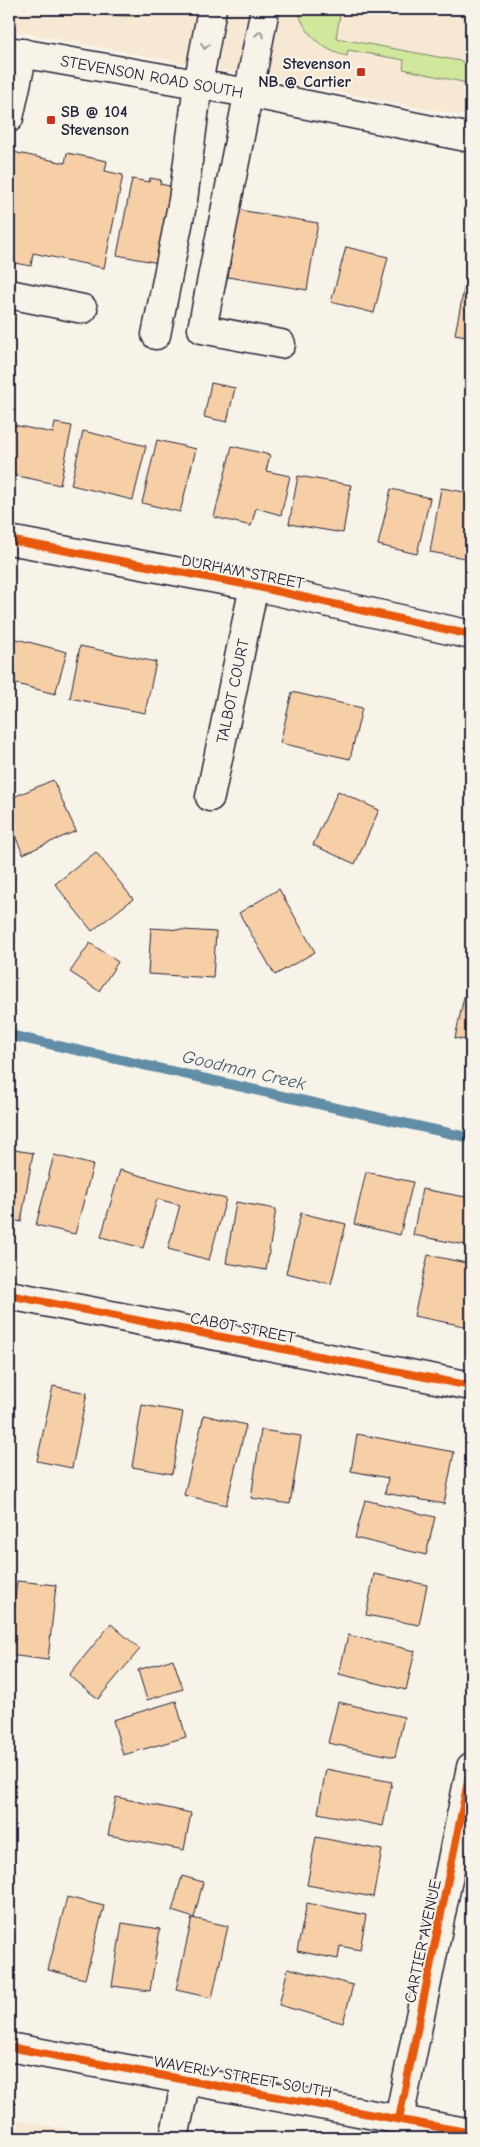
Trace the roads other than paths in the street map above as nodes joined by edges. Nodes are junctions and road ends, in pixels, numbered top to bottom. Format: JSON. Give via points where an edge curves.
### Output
{"nodes":[{"id":1,"x":212,"y":9,"type":"edge"},
{"id":2,"x":265,"y":9,"type":"edge"},
{"id":3,"x":16,"y":52,"type":"edge"},
{"id":4,"x":198,"y":84,"type":"junction"},
{"id":5,"x":248,"y":93,"type":"junction"},
{"id":6,"x":9,"y":118,"type":"edge"},
{"id":7,"x":471,"y":138,"type":"edge"},
{"id":8,"x":9,"y":294,"type":"edge"},
{"id":9,"x":84,"y":309,"type":"dead end"},
{"id":10,"x":156,"y":335,"type":"dead end"},
{"id":11,"x":280,"y":344,"type":"dead end"},
{"id":12,"x":9,"y":540,"type":"edge"},
{"id":13,"x":254,"y":586,"type":"junction"},
{"id":14,"x":471,"y":635,"type":"edge"},
{"id":15,"x":210,"y":797,"type":"dead end"},
{"id":16,"x":9,"y":1295,"type":"edge"},
{"id":17,"x":471,"y":1386,"type":"edge"},
{"id":18,"x":471,"y":1767,"type":"edge"},
{"id":19,"x":9,"y":2047,"type":"edge"},
{"id":20,"x":186,"y":2080,"type":"junction"},
{"id":21,"x":399,"y":2119,"type":"junction"},
{"id":22,"x":471,"y":2133,"type":"edge"},
{"id":23,"x":174,"y":2138,"type":"edge"}],
"edges":[{"from":1,"to":4,"type":"street","one_way":true},
{"from":5,"to":2,"type":"street","one_way":true},
{"from":3,"to":4,"type":"street","name":"STEVENSON ROAD SOUTH"},
{"from":3,"to":6,"type":"street"},
{"from":4,"to":5,"type":"street","name":"STEVENSON ROAD SOUTH"},
{"from":4,"to":10,"type":"street","via":[[183,200]]},
{"from":5,"to":7,"type":"street","name":"STEVENSON ROAD SOUTH"},
{"from":5,"to":11,"type":"street","via":[[202,329]]},
{"from":8,"to":9,"type":"street"},
{"from":12,"to":13,"type":"street","name":"DURHAM STREET"},
{"from":13,"to":14,"type":"street","name":"DURHAM STREET"},
{"from":13,"to":15,"type":"street","name":"TALBOT COURT"},
{"from":16,"to":17,"type":"street","name":"CABOT STREET"},
{"from":18,"to":21,"type":"street","name":"CARTIER AVENUE"},
{"from":19,"to":20,"type":"street","name":"WAVERLY STREET SOUTH"},
{"from":20,"to":21,"type":"street","name":"WAVERLY STREET SOUTH"},
{"from":20,"to":23,"type":"street"},
{"from":21,"to":22,"type":"street","name":"WAVERLY STREET SOUTH"}]}
